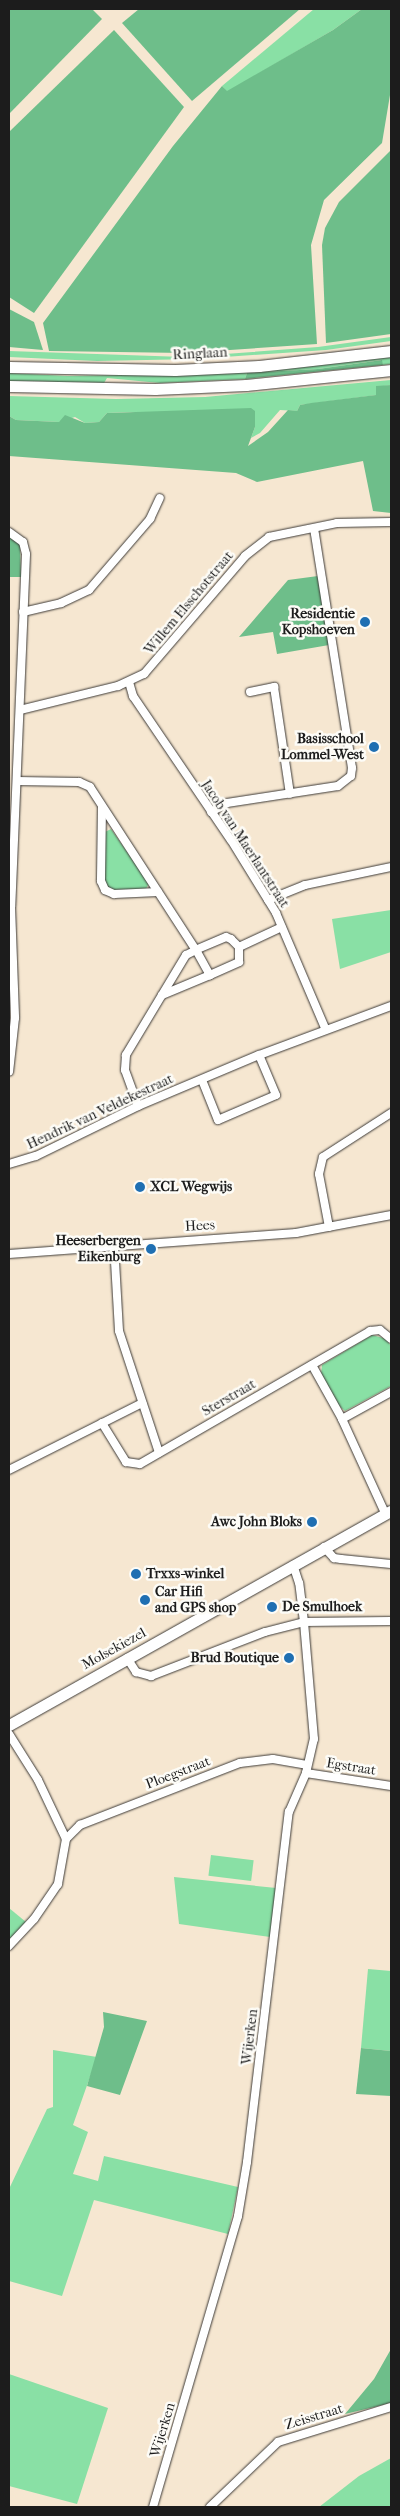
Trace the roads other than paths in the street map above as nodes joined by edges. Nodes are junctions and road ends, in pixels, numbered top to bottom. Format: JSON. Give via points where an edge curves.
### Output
{"nodes":[{"id":1,"x":391,"y":351,"type":"edge"},
{"id":2,"x":9,"y":367,"type":"edge"},
{"id":3,"x":391,"y":370,"type":"edge"},
{"id":4,"x":9,"y":386,"type":"edge"},
{"id":5,"x":160,"y":498,"type":"dead end"},
{"id":6,"x":391,"y":522,"type":"edge"},
{"id":7,"x":314,"y":528,"type":"junction"},
{"id":8,"x":9,"y":532,"type":"edge"},
{"id":9,"x":23,"y":612,"type":"junction"},
{"id":10,"x":129,"y":682,"type":"junction"},
{"id":11,"x":250,"y":692,"type":"dead end"},
{"id":12,"x":20,"y":710,"type":"junction"},
{"id":13,"x":9,"y":726,"type":"edge"},
{"id":14,"x":18,"y":729,"type":"junction"},
{"id":15,"x":18,"y":781,"type":"junction"},
{"id":16,"x":290,"y":794,"type":"junction"},
{"id":17,"x":102,"y":807,"type":"junction"},
{"id":18,"x":211,"y":812,"type":"junction"},
{"id":19,"x":391,"y":867,"type":"edge"},
{"id":20,"x":158,"y":892,"type":"junction"},
{"id":21,"x":268,"y":900,"type":"junction"},
{"id":22,"x":282,"y":927,"type":"junction"},
{"id":23,"x":239,"y":947,"type":"junction"},
{"id":24,"x":196,"y":950,"type":"junction"},
{"id":25,"x":210,"y":974,"type":"junction"},
{"id":26,"x":162,"y":995,"type":"junction"},
{"id":27,"x":12,"y":997,"type":"edge"},
{"id":28,"x":391,"y":1006,"type":"edge"},
{"id":29,"x":325,"y":1028,"type":"junction"},
{"id":30,"x":259,"y":1055,"type":"junction"},
{"id":31,"x":9,"y":1072,"type":"edge"},
{"id":32,"x":202,"y":1080,"type":"junction"},
{"id":33,"x":138,"y":1106,"type":"junction"},
{"id":34,"x":391,"y":1113,"type":"edge"},
{"id":35,"x":9,"y":1164,"type":"edge"},
{"id":36,"x":391,"y":1215,"type":"edge"},
{"id":37,"x":329,"y":1226,"type":"junction"},
{"id":38,"x":114,"y":1244,"type":"junction"},
{"id":39,"x":9,"y":1254,"type":"edge"},
{"id":40,"x":391,"y":1339,"type":"edge"},
{"id":41,"x":312,"y":1365,"type":"junction"},
{"id":42,"x":391,"y":1392,"type":"edge"},
{"id":43,"x":142,"y":1403,"type":"junction"},
{"id":44,"x":342,"y":1419,"type":"junction"},
{"id":45,"x":102,"y":1422,"type":"junction"},
{"id":46,"x":159,"y":1453,"type":"junction"},
{"id":47,"x":9,"y":1470,"type":"edge"},
{"id":48,"x":388,"y":1512,"type":"edge"},
{"id":49,"x":324,"y":1547,"type":"junction"},
{"id":50,"x":391,"y":1564,"type":"edge"},
{"id":51,"x":293,"y":1565,"type":"junction"},
{"id":52,"x":391,"y":1621,"type":"edge"},
{"id":53,"x":304,"y":1622,"type":"junction"},
{"id":54,"x":127,"y":1658,"type":"junction"},
{"id":55,"x":9,"y":1725,"type":"edge"},
{"id":56,"x":9,"y":1734,"type":"edge"},
{"id":57,"x":306,"y":1769,"type":"junction"},
{"id":58,"x":391,"y":1786,"type":"edge"},
{"id":59,"x":66,"y":1839,"type":"junction"},
{"id":60,"x":9,"y":1946,"type":"edge"},
{"id":61,"x":391,"y":2407,"type":"edge"},
{"id":62,"x":153,"y":2507,"type":"edge"},
{"id":63,"x":210,"y":2507,"type":"edge"}],
"edges":[{"from":1,"to":2,"type":"main road","name":"Ringlaan","via":[[259,366],[175,370]]},
{"from":3,"to":4,"type":"main road","via":[[246,385],[155,390]]},
{"from":5,"to":9,"type":"street","via":[[150,519],[89,590],[60,603]]},
{"from":6,"to":7,"type":"street","name":"Willem Elsschotstraat","via":[[377,520]]},
{"from":7,"to":10,"type":"street","name":"Willem Elsschotstraat","via":[[269,537],[257,544],[156,662]]},
{"from":7,"to":16,"type":"street","via":[[352,768],[351,776],[338,786]]},
{"from":8,"to":9,"type":"street","via":[[26,547]]},
{"from":9,"to":12,"type":"street"},
{"from":10,"to":12,"type":"street","name":"Willem Elsschotstraat"},
{"from":10,"to":18,"type":"street","name":"Jacob van Maerlantstraat","via":[[133,696]]},
{"from":11,"to":16,"type":"street","via":[[274,687]]},
{"from":12,"to":14,"type":"street"},
{"from":13,"to":14,"type":"street"},
{"from":14,"to":15,"type":"street"},
{"from":15,"to":17,"type":"street","via":[[86,784]]},
{"from":15,"to":27,"type":"street"},
{"from":16,"to":18,"type":"street","via":[[228,803]]},
{"from":17,"to":20,"type":"street"},
{"from":17,"to":20,"type":"street","via":[[101,880],[105,890],[114,894]]},
{"from":18,"to":21,"type":"street","name":"Jacob van Maerlantstraat"},
{"from":19,"to":21,"type":"street","via":[[305,885]]},
{"from":20,"to":24,"type":"street"},
{"from":21,"to":22,"type":"street","name":"Jacob van Maerlantstraat"},
{"from":22,"to":23,"type":"street"},
{"from":22,"to":29,"type":"street","name":"Jacob van Maerlantstraat"},
{"from":23,"to":24,"type":"street","via":[[226,937]]},
{"from":23,"to":25,"type":"street","via":[[238,962]]},
{"from":24,"to":25,"type":"street"},
{"from":24,"to":26,"type":"street","via":[[186,955]]},
{"from":25,"to":26,"type":"street"},
{"from":26,"to":33,"type":"street","via":[[124,1063]]},
{"from":27,"to":31,"type":"street"},
{"from":28,"to":29,"type":"street","name":"Hendrik van Veldekestraat"},
{"from":29,"to":30,"type":"street","name":"Hendrik van Veldekestraat"},
{"from":30,"to":32,"type":"street","name":"Hendrik van Veldekestraat"},
{"from":30,"to":32,"type":"street","via":[[276,1095],[218,1120]]},
{"from":32,"to":33,"type":"street","name":"Hendrik van Veldekestraat"},
{"from":33,"to":35,"type":"street","name":"Hendrik van Veldekestraat","via":[[36,1156]]},
{"from":34,"to":37,"type":"street","via":[[323,1157],[319,1174]]},
{"from":36,"to":37,"type":"street","name":"Hees"},
{"from":37,"to":38,"type":"street","name":"Hees","via":[[296,1232]]},
{"from":38,"to":39,"type":"street","name":"Hees"},
{"from":38,"to":43,"type":"street","via":[[119,1331]]},
{"from":40,"to":41,"type":"street","name":"Sterstraat","via":[[380,1330],[370,1331]]},
{"from":41,"to":44,"type":"street"},
{"from":41,"to":46,"type":"street","name":"Sterstraat"},
{"from":42,"to":44,"type":"street"},
{"from":43,"to":45,"type":"street"},
{"from":43,"to":46,"type":"street"},
{"from":44,"to":48,"type":"street"},
{"from":45,"to":46,"type":"street","name":"Sterstraat","via":[[126,1462],[140,1464]]},
{"from":45,"to":47,"type":"street"},
{"from":48,"to":49,"type":"main road","name":"Molsekiezel"},
{"from":49,"to":50,"type":"street","via":[[334,1558],[341,1560]]},
{"from":49,"to":51,"type":"main road","name":"Molsekiezel"},
{"from":51,"to":53,"type":"street","name":"Wijerken"},
{"from":51,"to":54,"type":"main road","name":"Molsekiezel"},
{"from":52,"to":53,"type":"street"},
{"from":53,"to":54,"type":"street","via":[[265,1632],[151,1676],[136,1672]]},
{"from":53,"to":57,"type":"street","name":"Wijerken","via":[[314,1721],[312,1751]]},
{"from":54,"to":55,"type":"main road","name":"Molsekiezel"},
{"from":56,"to":59,"type":"street","via":[[38,1780]]},
{"from":57,"to":58,"type":"street","name":"Egstraat"},
{"from":57,"to":59,"type":"street","name":"Ploegstraat","via":[[273,1759],[240,1763],[80,1825]]},
{"from":57,"to":62,"type":"street","name":"Wijerken","via":[[290,1812],[238,2216]]},
{"from":59,"to":60,"type":"street","via":[[58,1884],[34,1919]]},
{"from":61,"to":63,"type":"street","name":"Zeisstraat","via":[[278,2442]]}]}
